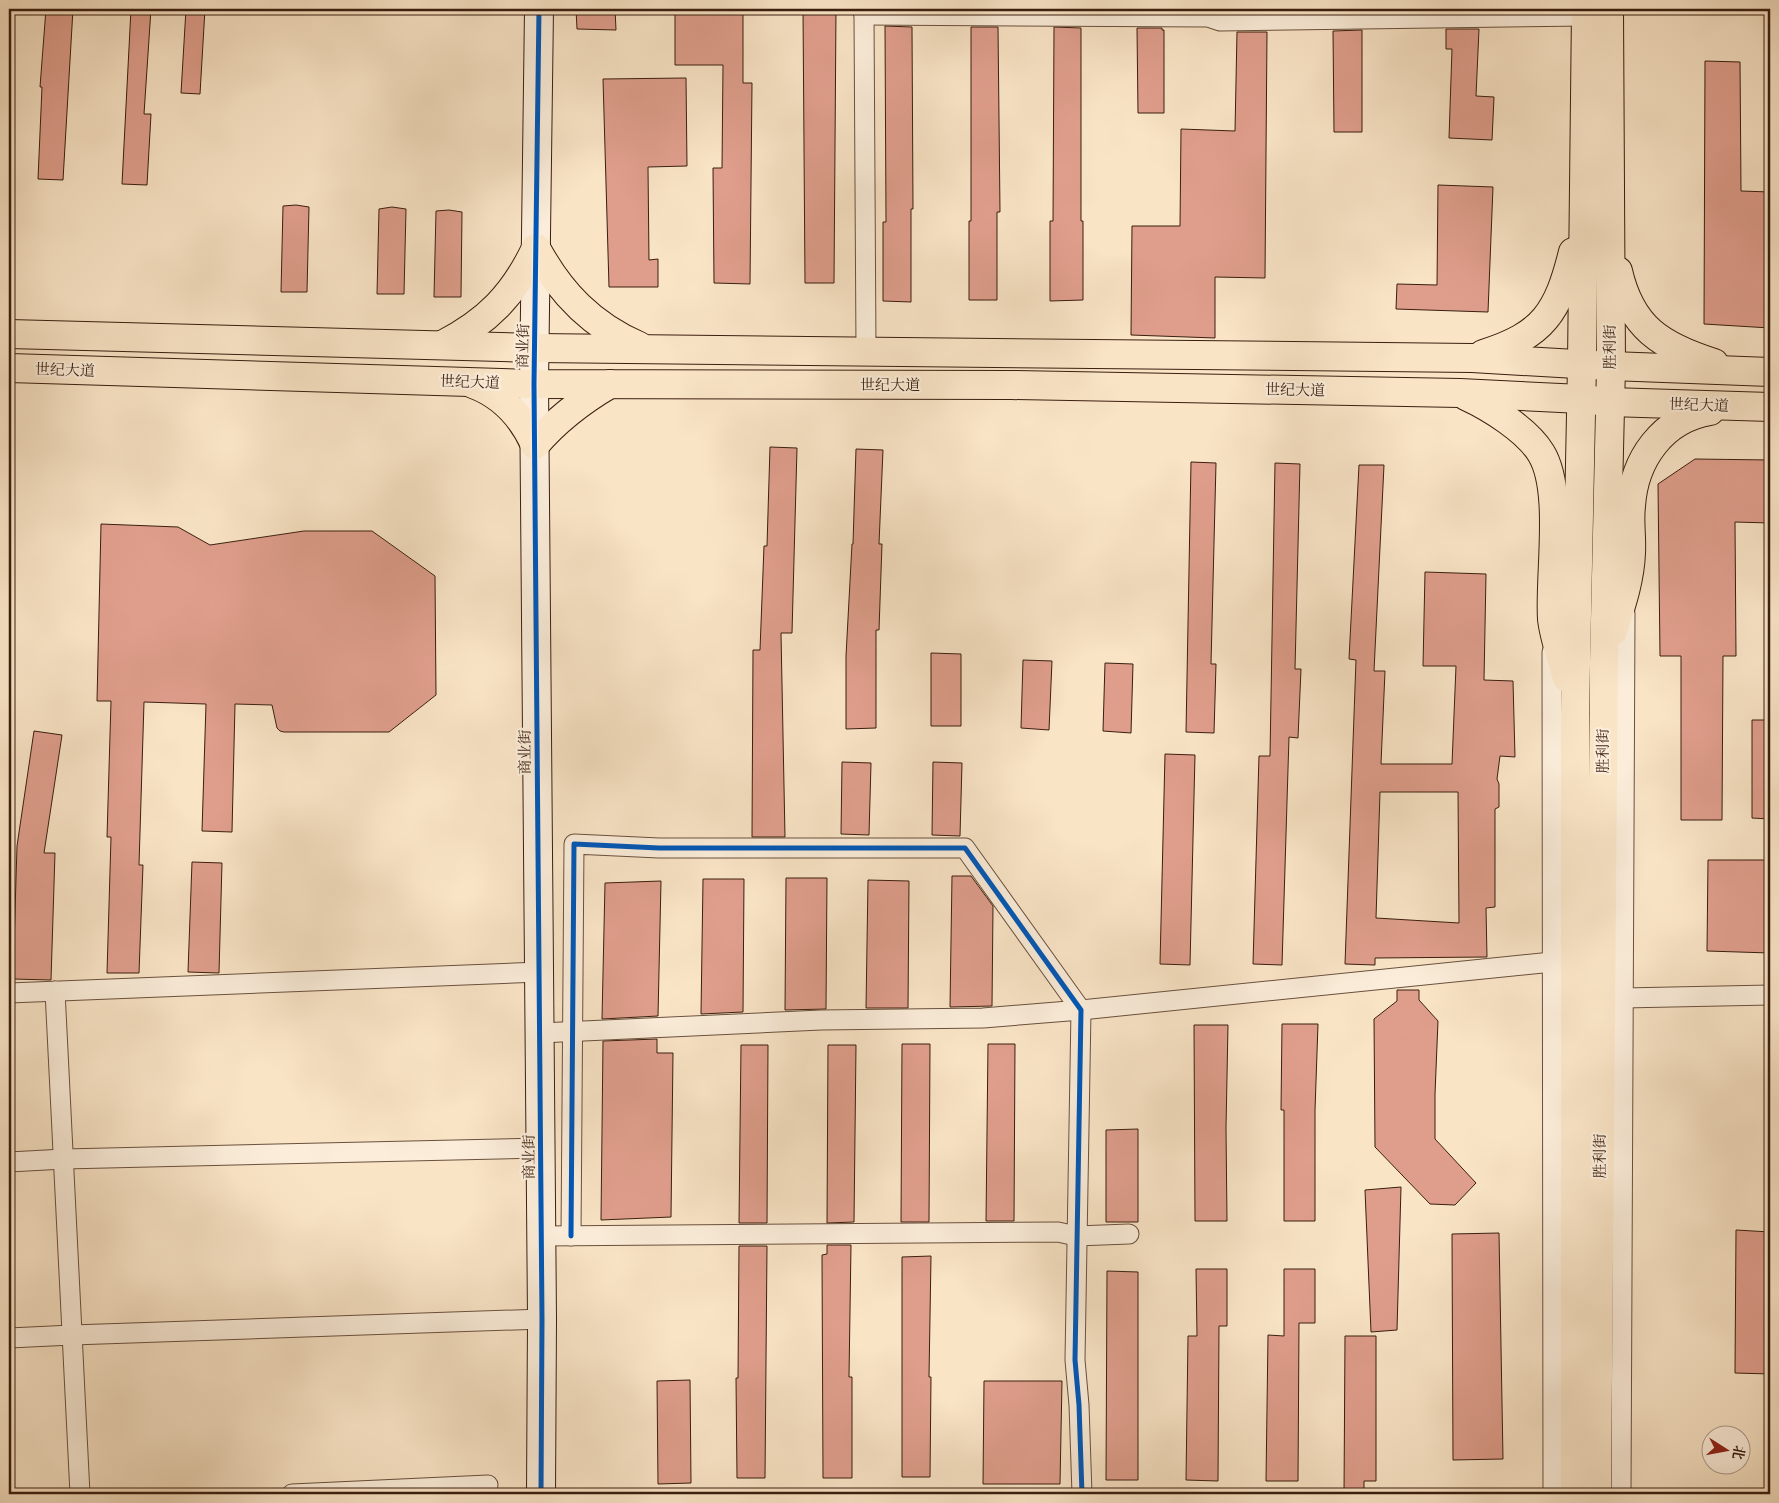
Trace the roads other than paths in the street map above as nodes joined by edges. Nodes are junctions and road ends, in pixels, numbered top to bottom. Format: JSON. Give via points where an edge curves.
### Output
{"nodes":[{"id":1,"x":539,"y":9,"type":"edge"},
{"id":2,"x":1594,"y":11,"type":"edge"},
{"id":3,"x":863,"y":12,"type":"edge"},
{"id":4,"x":1583,"y":201,"type":"junction"},
{"id":5,"x":1610,"y":201,"type":"junction"},
{"id":6,"x":536,"y":248,"type":"junction"},
{"id":7,"x":9,"y":334,"type":"edge"},
{"id":8,"x":439,"y":346,"type":"junction"},
{"id":9,"x":646,"y":349,"type":"junction"},
{"id":10,"x":866,"y":352,"type":"junction"},
{"id":11,"x":1472,"y":358,"type":"junction"},
{"id":12,"x":1582,"y":364,"type":"junction"},
{"id":13,"x":1611,"y":366,"type":"junction"},
{"id":14,"x":9,"y":368,"type":"edge"},
{"id":15,"x":1742,"y":371,"type":"junction"},
{"id":16,"x":1770,"y":372,"type":"edge"},
{"id":17,"x":468,"y":382,"type":"junction"},
{"id":18,"x":534,"y":384,"type":"junction"},
{"id":19,"x":610,"y":384,"type":"junction"},
{"id":20,"x":1460,"y":393,"type":"junction"},
{"id":21,"x":1581,"y":399,"type":"junction"},
{"id":22,"x":1610,"y":402,"type":"junction"},
{"id":23,"x":1736,"y":406,"type":"junction"},
{"id":24,"x":1770,"y":407,"type":"edge"},
{"id":25,"x":535,"y":444,"type":"junction"},
{"id":26,"x":1625,"y":594,"type":"junction"},
{"id":27,"x":1552,"y":620,"type":"junction"},
{"id":28,"x":1604,"y":661,"type":"junction"},
{"id":29,"x":1576,"y":714,"type":"junction"},
{"id":30,"x":1552,"y":962,"type":"junction"},
{"id":31,"x":539,"y":972,"type":"junction"},
{"id":32,"x":56,"y":991,"type":"junction"},
{"id":33,"x":9,"y":993,"type":"edge"},
{"id":34,"x":1770,"y":994,"type":"edge"},
{"id":35,"x":1623,"y":998,"type":"junction"},
{"id":36,"x":1081,"y":1010,"type":"junction"},
{"id":37,"x":540,"y":1033,"type":"junction"},
{"id":38,"x":541,"y":1148,"type":"junction"},
{"id":39,"x":64,"y":1159,"type":"junction"},
{"id":40,"x":9,"y":1162,"type":"edge"},
{"id":41,"x":1129,"y":1234,"type":"dead end"},
{"id":42,"x":542,"y":1236,"type":"junction"},
{"id":43,"x":571,"y":1236,"type":"junction"},
{"id":44,"x":1076,"y":1236,"type":"junction"},
{"id":45,"x":542,"y":1319,"type":"junction"},
{"id":46,"x":72,"y":1335,"type":"junction"},
{"id":47,"x":9,"y":1338,"type":"edge"},
{"id":48,"x":488,"y":1485,"type":"dead end"},
{"id":49,"x":80,"y":1494,"type":"edge"},
{"id":50,"x":292,"y":1494,"type":"edge"},
{"id":51,"x":541,"y":1494,"type":"edge"},
{"id":52,"x":1082,"y":1494,"type":"edge"},
{"id":53,"x":1552,"y":1494,"type":"edge"},
{"id":54,"x":1576,"y":1494,"type":"edge"},
{"id":55,"x":1597,"y":1494,"type":"edge"},
{"id":56,"x":1621,"y":1494,"type":"edge"}],
"edges":[{"from":1,"to":6,"type":"street","name":"商业街"},
{"from":2,"to":3,"type":"street","via":[[1220,21],[1208,17]]},
{"from":2,"to":4,"type":"main road","name":"胜利街"},
{"from":2,"to":5,"type":"main road","name":"胜利街"},
{"from":3,"to":10,"type":"street"},
{"from":4,"to":11,"type":"main road","via":[[1573,253],[1554,308],[1530,333],[1504,347]]},
{"from":4,"to":12,"type":"main road","name":"胜利街"},
{"from":5,"to":13,"type":"main road","name":"胜利街"},
{"from":5,"to":15,"type":"main road","via":[[1615,257],[1623,292],[1632,313],[1667,344],[1691,356]]},
{"from":6,"to":8,"type":"main road","via":[[518,282],[493,311],[477,325]]},
{"from":6,"to":9,"type":"main road","via":[[557,283],[587,315],[618,336]]},
{"from":6,"to":18,"type":"street","name":"商业街"},
{"from":7,"to":8,"type":"main road"},
{"from":8,"to":9,"type":"main road"},
{"from":9,"to":10,"type":"main road"},
{"from":10,"to":11,"type":"main road"},
{"from":11,"to":12,"type":"main road"},
{"from":12,"to":13,"type":"main road"},
{"from":12,"to":21,"type":"main road","name":"胜利街"},
{"from":13,"to":15,"type":"main road"},
{"from":13,"to":22,"type":"main road","name":"胜利街"},
{"from":14,"to":17,"type":"main road","name":"世纪大道"},
{"from":15,"to":16,"type":"main road"},
{"from":17,"to":18,"type":"main road","name":"世纪大道"},
{"from":17,"to":25,"type":"main road","via":[[506,403],[524,423]]},
{"from":18,"to":19,"type":"main road","name":"世纪大道"},
{"from":18,"to":25,"type":"street","name":"商业街"},
{"from":19,"to":20,"type":"main road","name":"世纪大道","via":[[1011,385]]},
{"from":19,"to":25,"type":"main road","via":[[561,417]]},
{"from":20,"to":21,"type":"main road","name":"世纪大道"},
{"from":20,"to":27,"type":"main road","via":[[1486,405],[1507,420],[1541,452],[1550,473],[1553,502]]},
{"from":21,"to":22,"type":"main road","name":"世纪大道"},
{"from":21,"to":29,"type":"main road","name":"胜利街"},
{"from":22,"to":23,"type":"main road","name":"世纪大道"},
{"from":22,"to":28,"type":"main road","name":"胜利街"},
{"from":23,"to":24,"type":"main road","name":"世纪大道"},
{"from":23,"to":26,"type":"main road","via":[[1703,412],[1680,421],[1666,430],[1642,460],[1630,507],[1631,553]]},
{"from":25,"to":31,"type":"street","name":"商业街"},
{"from":26,"to":28,"type":"main road"},
{"from":26,"to":35,"type":"street"},
{"from":27,"to":29,"type":"main road"},
{"from":27,"to":30,"type":"street"},
{"from":28,"to":55,"type":"main road","name":"胜利街"},
{"from":29,"to":54,"type":"main road","name":"胜利街"},
{"from":30,"to":36,"type":"street"},
{"from":30,"to":53,"type":"street"},
{"from":31,"to":32,"type":"street"},
{"from":31,"to":37,"type":"street","name":"商业街"},
{"from":32,"to":33,"type":"street"},
{"from":32,"to":39,"type":"street"},
{"from":34,"to":35,"type":"street"},
{"from":35,"to":56,"type":"street"},
{"from":36,"to":37,"type":"street","via":[[983,1018],[821,1020]]},
{"from":36,"to":43,"type":"street","via":[[964,848],[659,848],[574,844]]},
{"from":36,"to":44,"type":"street"},
{"from":37,"to":38,"type":"street","name":"商业街"},
{"from":38,"to":39,"type":"street"},
{"from":38,"to":42,"type":"street","name":"商业街"},
{"from":39,"to":40,"type":"street"},
{"from":39,"to":46,"type":"street"},
{"from":41,"to":44,"type":"street"},
{"from":42,"to":43,"type":"street"},
{"from":42,"to":45,"type":"street","name":"商业街"},
{"from":43,"to":44,"type":"street","via":[[1048,1232]]},
{"from":44,"to":52,"type":"street","via":[[1075,1360],[1080,1405]]},
{"from":45,"to":46,"type":"street"},
{"from":45,"to":51,"type":"street","name":"商业街"},
{"from":46,"to":47,"type":"street"},
{"from":46,"to":49,"type":"street"},
{"from":48,"to":50,"type":"street"}]}
